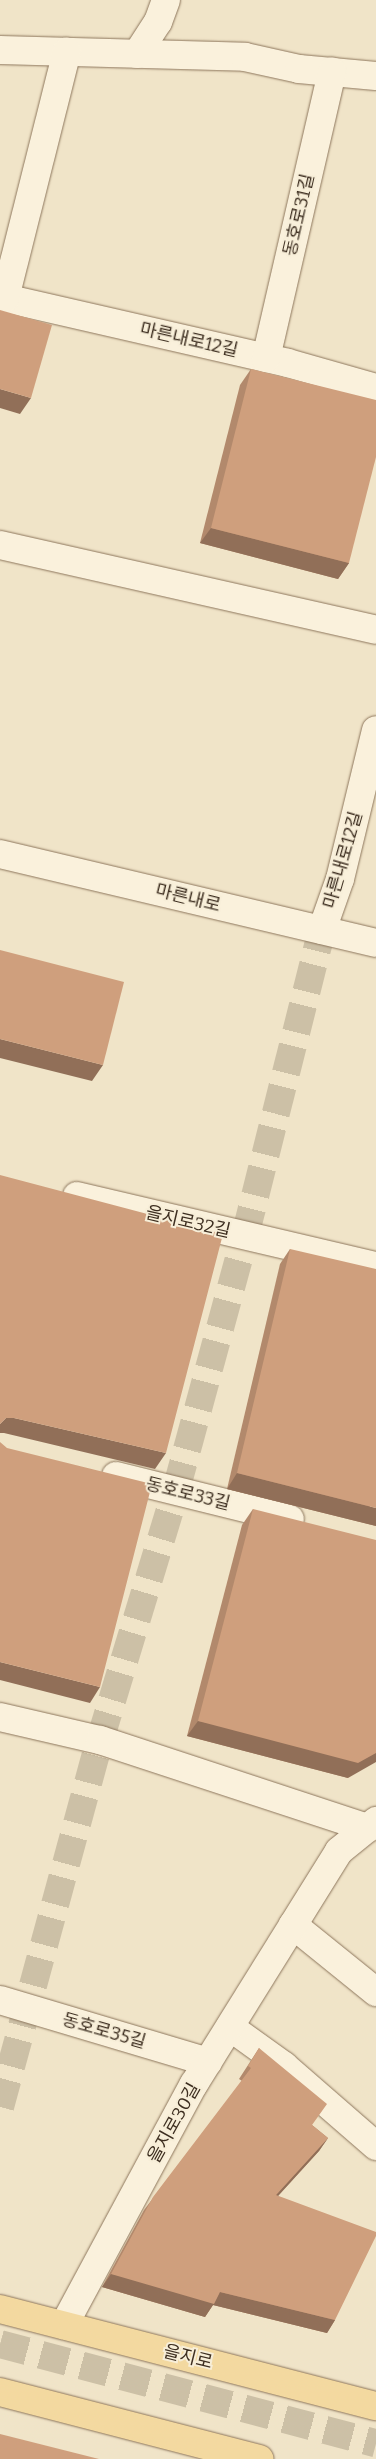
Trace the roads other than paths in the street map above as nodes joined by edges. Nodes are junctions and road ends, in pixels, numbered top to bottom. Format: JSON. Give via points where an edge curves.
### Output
{"nodes":[{"id":1,"x":166,"y":0,"type":"edge"},
{"id":2,"x":0,"y":50,"type":"edge"},
{"id":3,"x":67,"y":52,"type":"junction"},
{"id":4,"x":137,"y":54,"type":"junction"},
{"id":5,"x":332,"y":72,"type":"junction"},
{"id":6,"x":376,"y":76,"type":"edge"},
{"id":7,"x":3,"y":298,"type":"edge"},
{"id":8,"x":266,"y":358,"type":"junction"},
{"id":9,"x":376,"y":388,"type":"edge"},
{"id":10,"x":0,"y":545,"type":"edge"},
{"id":11,"x":376,"y":630,"type":"edge"},
{"id":12,"x":376,"y":730,"type":"edge"},
{"id":13,"x":0,"y":854,"type":"edge"},
{"id":14,"x":322,"y":930,"type":"junction"},
{"id":15,"x":376,"y":943,"type":"edge"},
{"id":16,"x":56,"y":1191,"type":"edge"},
{"id":17,"x":376,"y":1266,"type":"edge"},
{"id":18,"x":93,"y":1470,"type":"edge"},
{"id":19,"x":319,"y":1527,"type":"edge"},
{"id":20,"x":0,"y":1717,"type":"edge"},
{"id":21,"x":372,"y":1824,"type":"edge"},
{"id":22,"x":293,"y":1925,"type":"junction"},
{"id":23,"x":376,"y":1992,"type":"edge"},
{"id":24,"x":0,"y":2000,"type":"edge"},
{"id":25,"x":230,"y":2027,"type":"junction"},
{"id":26,"x":208,"y":2062,"type":"junction"},
{"id":27,"x":376,"y":2146,"type":"edge"},
{"id":28,"x":0,"y":2309,"type":"edge"},
{"id":29,"x":64,"y":2325,"type":"junction"},
{"id":30,"x":0,"y":2392,"type":"edge"},
{"id":31,"x":376,"y":2406,"type":"edge"},
{"id":32,"x":260,"y":2459,"type":"edge"}],
"edges":[{"from":1,"to":4,"type":"street","via":[[158,22]]},
{"from":2,"to":3,"type":"street"},
{"from":3,"to":4,"type":"street"},
{"from":3,"to":7,"type":"street"},
{"from":4,"to":5,"type":"street","via":[[245,57],[299,69]]},
{"from":5,"to":6,"type":"street"},
{"from":5,"to":8,"type":"street","name":"동호로31길"},
{"from":7,"to":8,"type":"street","name":"마른내로12길"},
{"from":8,"to":9,"type":"street","name":"마른내로12길"},
{"from":10,"to":11,"type":"street"},
{"from":12,"to":14,"type":"street","name":"마른내로12길","via":[[340,879]]},
{"from":13,"to":14,"type":"street","name":"마른내로"},
{"from":14,"to":15,"type":"street","name":"마른내로"},
{"from":16,"to":17,"type":"street","name":"을지로32길"},
{"from":18,"to":19,"type":"street","name":"동호로33길"},
{"from":20,"to":21,"type":"street","name":"을지로30길","via":[[100,1740]]},
{"from":21,"to":22,"type":"street","name":"을지로30길","via":[[339,1851]]},
{"from":22,"to":23,"type":"street"},
{"from":22,"to":25,"type":"street","name":"을지로30길"},
{"from":24,"to":26,"type":"street","name":"동호로35길"},
{"from":25,"to":26,"type":"street","name":"을지로30길"},
{"from":25,"to":27,"type":"street","via":[[284,2066]]},
{"from":26,"to":29,"type":"street","name":"을지로30길"},
{"from":28,"to":29,"type":"main road","name":"을지로"},
{"from":29,"to":31,"type":"main road","name":"을지로"},
{"from":30,"to":32,"type":"main road"}]}
